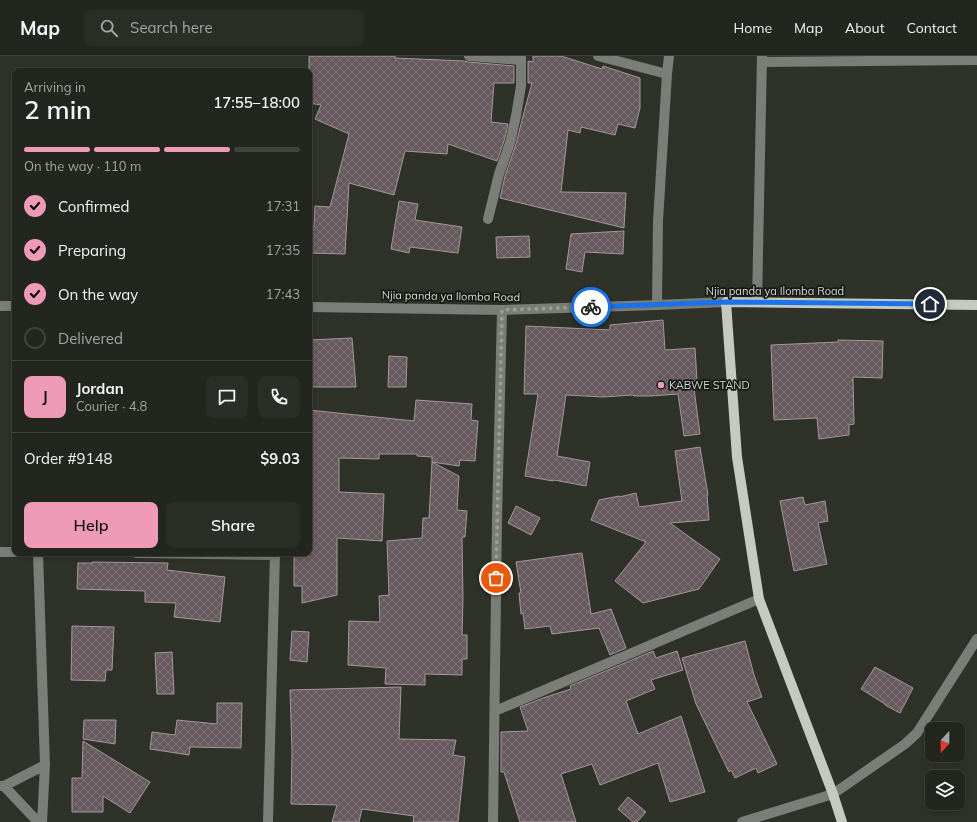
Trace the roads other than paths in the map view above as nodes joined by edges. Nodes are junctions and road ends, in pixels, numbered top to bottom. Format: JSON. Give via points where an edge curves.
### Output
{"nodes":[{"id":1,"x":469,"y":56,"type":"edge"},
{"id":2,"x":598,"y":56,"type":"edge"},
{"id":3,"x":669,"y":56,"type":"edge"},
{"id":4,"x":521,"y":58,"type":"edge"},
{"id":5,"x":762,"y":59,"type":"edge"},
{"id":6,"x":977,"y":60,"type":"edge"},
{"id":7,"x":667,"y":74,"type":"junction"},
{"id":8,"x":488,"y":219,"type":"dead end"},
{"id":9,"x":726,"y":302,"type":"junction"},
{"id":10,"x":757,"y":302,"type":"junction"},
{"id":11,"x":657,"y":305,"type":"junction"},
{"id":12,"x":977,"y":305,"type":"edge"},
{"id":13,"x":0,"y":306,"type":"edge"},
{"id":14,"x":12,"y":306,"type":"edge"},
{"id":15,"x":312,"y":307,"type":"edge"},
{"id":16,"x":502,"y":310,"type":"junction"},
{"id":17,"x":0,"y":552,"type":"edge"},
{"id":18,"x":12,"y":552,"type":"edge"},
{"id":19,"x":38,"y":556,"type":"edge"},
{"id":20,"x":275,"y":556,"type":"edge"},
{"id":21,"x":759,"y":599,"type":"junction"},
{"id":22,"x":977,"y":639,"type":"edge"},
{"id":23,"x":495,"y":711,"type":"junction"},
{"id":24,"x":45,"y":765,"type":"junction"},
{"id":25,"x":2,"y":786,"type":"edge"},
{"id":26,"x":833,"y":794,"type":"junction"},
{"id":27,"x":38,"y":822,"type":"edge"},
{"id":28,"x":42,"y":822,"type":"edge"},
{"id":29,"x":268,"y":822,"type":"edge"},
{"id":30,"x":493,"y":822,"type":"edge"},
{"id":31,"x":742,"y":822,"type":"edge"},
{"id":32,"x":842,"y":822,"type":"edge"}],
"edges":[{"from":1,"to":4,"type":"street"},
{"from":2,"to":7,"type":"street"},
{"from":3,"to":7,"type":"street"},
{"from":4,"to":8,"type":"street","via":[[521,86],[510,143]]},
{"from":5,"to":6,"type":"street"},
{"from":5,"to":10,"type":"street"},
{"from":7,"to":11,"type":"street","via":[[658,221]]},
{"from":9,"to":10,"type":"main road","name":"Njia panda ya Ilomba Road"},
{"from":9,"to":11,"type":"street","name":"Njia panda ya Ilomba Road"},
{"from":9,"to":21,"type":"main road","via":[[737,457]]},
{"from":10,"to":12,"type":"main road","name":"Njia panda ya Ilomba Road"},
{"from":11,"to":16,"type":"street","name":"Njia panda ya Ilomba Road"},
{"from":13,"to":14,"type":"street"},
{"from":15,"to":16,"type":"street","name":"Njia panda ya Ilomba Road"},
{"from":16,"to":23,"type":"street"},
{"from":17,"to":18,"type":"street"},
{"from":19,"to":24,"type":"street"},
{"from":20,"to":29,"type":"street"},
{"from":21,"to":23,"type":"street"},
{"from":21,"to":26,"type":"main road"},
{"from":22,"to":26,"type":"street","via":[[917,733]]},
{"from":23,"to":30,"type":"street"},
{"from":24,"to":25,"type":"street"},
{"from":24,"to":28,"type":"street"},
{"from":25,"to":27,"type":"street"},
{"from":26,"to":31,"type":"street"},
{"from":26,"to":32,"type":"main road"}]}
